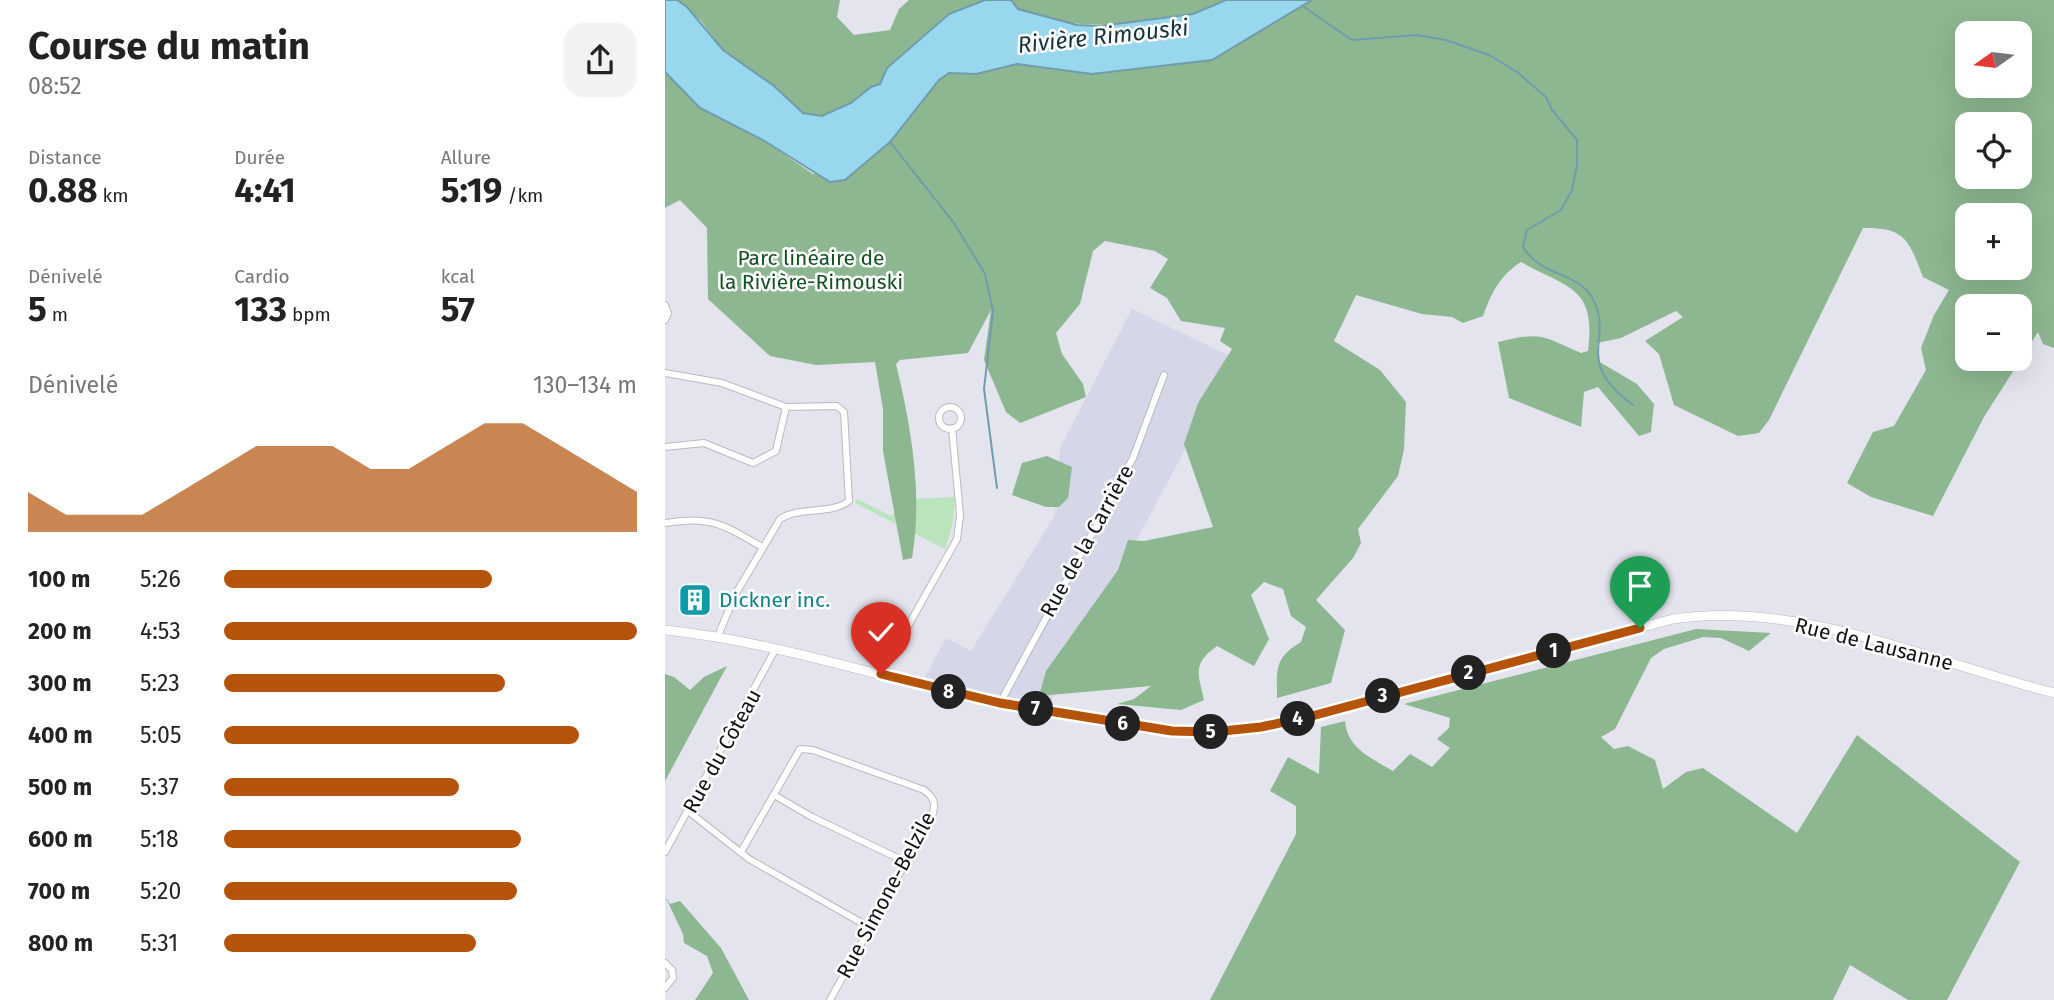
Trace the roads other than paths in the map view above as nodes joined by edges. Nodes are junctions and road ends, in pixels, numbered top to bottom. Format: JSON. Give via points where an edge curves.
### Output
{"nodes":[{"id":1,"x":665,"y":305,"type":"edge"},
{"id":2,"x":665,"y":320,"type":"edge"},
{"id":3,"x":665,"y":373,"type":"edge"},
{"id":4,"x":1164,"y":375,"type":"dead end"},
{"id":5,"x":786,"y":407,"type":"junction"},
{"id":6,"x":953,"y":428,"type":"dead end"},
{"id":7,"x":665,"y":447,"type":"edge"},
{"id":8,"x":665,"y":523,"type":"edge"},
{"id":9,"x":762,"y":547,"type":"junction"},
{"id":10,"x":665,"y":630,"type":"edge"},
{"id":11,"x":718,"y":636,"type":"junction"},
{"id":12,"x":776,"y":648,"type":"junction"},
{"id":13,"x":881,"y":674,"type":"junction"},
{"id":14,"x":2054,"y":693,"type":"edge"},
{"id":15,"x":1000,"y":703,"type":"junction"},
{"id":16,"x":774,"y":795,"type":"junction"},
{"id":17,"x":688,"y":811,"type":"junction"},
{"id":18,"x":665,"y":852,"type":"edge"},
{"id":19,"x":741,"y":852,"type":"junction"},
{"id":20,"x":906,"y":862,"type":"junction"},
{"id":21,"x":869,"y":927,"type":"junction"},
{"id":22,"x":665,"y":963,"type":"edge"},
{"id":23,"x":665,"y":988,"type":"edge"},
{"id":24,"x":830,"y":1000,"type":"edge"}],
"edges":[{"from":1,"to":2,"type":"street"},
{"from":3,"to":5,"type":"street","via":[[722,383]]},
{"from":4,"to":15,"type":"street","name":"Rue de la Carrière","via":[[1133,458]]},
{"from":5,"to":7,"type":"street","via":[[776,450],[760,462],[703,443]]},
{"from":5,"to":9,"type":"street","via":[[842,408],[850,497],[840,506],[790,513],[780,519]]},
{"from":6,"to":13,"type":"street","via":[[960,514],[957,539]]},
{"from":8,"to":9,"type":"street","via":[[716,521]]},
{"from":9,"to":11,"type":"street"},
{"from":10,"to":11,"type":"street","name":"Rue de Lausanne"},
{"from":11,"to":12,"type":"street","name":"Rue de Lausanne"},
{"from":12,"to":13,"type":"street","name":"Rue de Lausanne"},
{"from":12,"to":17,"type":"street","name":"Rue du Côteau"},
{"from":13,"to":15,"type":"street","name":"Rue de Lausanne"},
{"from":14,"to":15,"type":"street","name":"Rue de Lausanne","via":[[1860,637],[1786,622],[1700,615],[1261,727],[1172,731]]},
{"from":16,"to":19,"type":"street","name":"Rue Simone-Belzile"},
{"from":16,"to":20,"type":"street"},
{"from":16,"to":20,"type":"street","name":"Rue Simone-Belzile","via":[[797,753],[806,748],[924,790],[935,806]]},
{"from":17,"to":18,"type":"street","name":"Rue du Côteau"},
{"from":17,"to":19,"type":"street"},
{"from":19,"to":21,"type":"street"},
{"from":20,"to":21,"type":"street","name":"Rue Simone-Belzile"},
{"from":21,"to":24,"type":"street","name":"Rue Simone-Belzile"},
{"from":22,"to":23,"type":"street","via":[[674,978]]}]}
